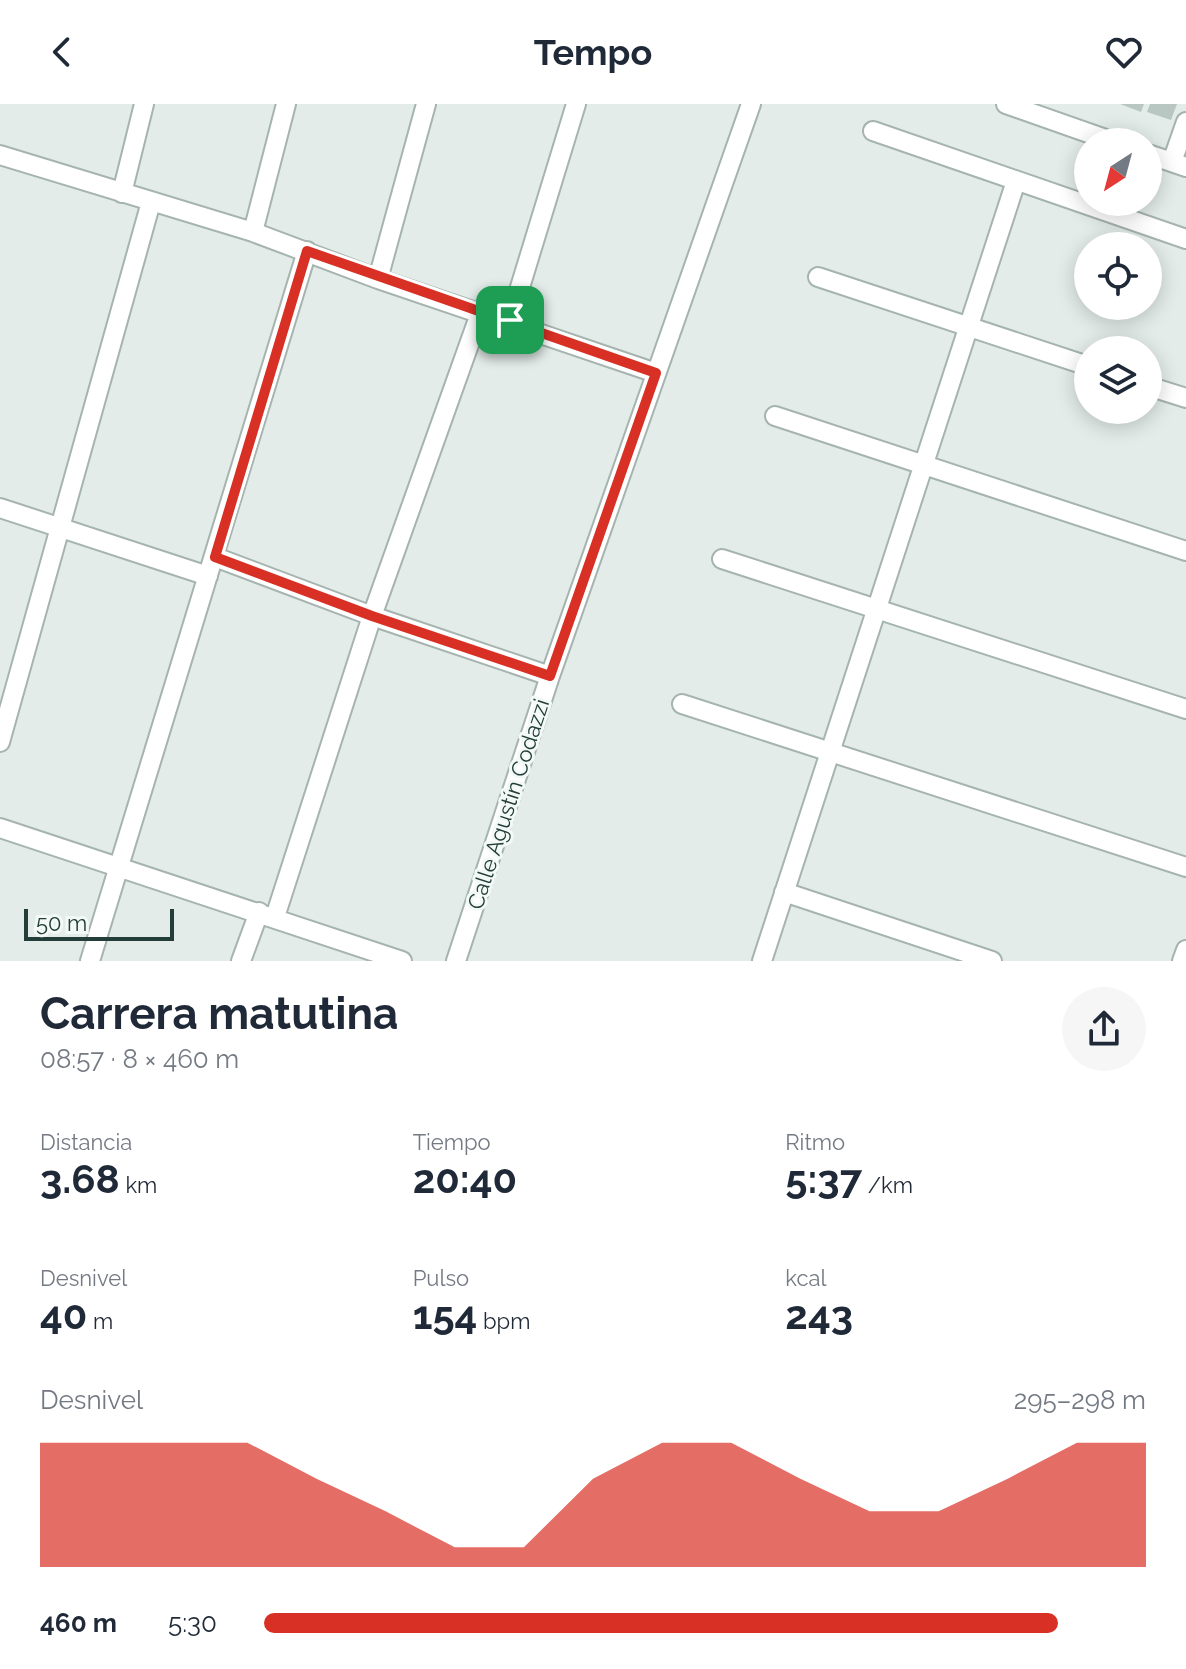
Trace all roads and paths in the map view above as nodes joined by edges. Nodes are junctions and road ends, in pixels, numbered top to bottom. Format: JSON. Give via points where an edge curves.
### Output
{"nodes":[{"id":1,"x":144,"y":104,"type":"edge"},
{"id":2,"x":286,"y":104,"type":"edge"},
{"id":3,"x":426,"y":104,"type":"edge"},
{"id":4,"x":576,"y":104,"type":"edge"},
{"id":5,"x":751,"y":104,"type":"edge"},
{"id":6,"x":1006,"y":104,"type":"edge"},
{"id":7,"x":1186,"y":122,"type":"edge"},
{"id":8,"x":1074,"y":128,"type":"edge"},
{"id":9,"x":873,"y":131,"type":"dead end"},
{"id":10,"x":1,"y":158,"type":"edge"},
{"id":11,"x":1179,"y":165,"type":"edge"},
{"id":12,"x":1016,"y":181,"type":"junction"},
{"id":13,"x":122,"y":193,"type":"junction"},
{"id":14,"x":151,"y":202,"type":"junction"},
{"id":15,"x":253,"y":232,"type":"junction"},
{"id":16,"x":1186,"y":239,"type":"edge"},
{"id":17,"x":307,"y":251,"type":"junction"},
{"id":18,"x":818,"y":277,"type":"dead end"},
{"id":19,"x":378,"y":279,"type":"junction"},
{"id":20,"x":481,"y":311,"type":"junction"},
{"id":21,"x":510,"y":320,"type":"junction"},
{"id":22,"x":968,"y":327,"type":"junction"},
{"id":23,"x":1074,"y":361,"type":"edge"},
{"id":24,"x":656,"y":373,"type":"junction"},
{"id":25,"x":1162,"y":390,"type":"edge"},
{"id":26,"x":1186,"y":398,"type":"edge"},
{"id":27,"x":775,"y":416,"type":"dead end"},
{"id":28,"x":924,"y":465,"type":"junction"},
{"id":29,"x":0,"y":508,"type":"edge"},
{"id":30,"x":58,"y":527,"type":"junction"},
{"id":31,"x":1186,"y":551,"type":"edge"},
{"id":32,"x":215,"y":557,"type":"junction"},
{"id":33,"x":722,"y":559,"type":"dead end"},
{"id":34,"x":208,"y":576,"type":"junction"},
{"id":35,"x":876,"y":609,"type":"junction"},
{"id":36,"x":372,"y":616,"type":"junction"},
{"id":37,"x":550,"y":676,"type":"junction"},
{"id":38,"x":682,"y":704,"type":"dead end"},
{"id":39,"x":1186,"y":709,"type":"edge"},
{"id":40,"x":0,"y":742,"type":"edge"},
{"id":41,"x":830,"y":752,"type":"junction"},
{"id":42,"x":0,"y":828,"type":"edge"},
{"id":43,"x":1186,"y":867,"type":"edge"},
{"id":44,"x":116,"y":868,"type":"junction"},
{"id":45,"x":784,"y":892,"type":"junction"},
{"id":46,"x":267,"y":915,"type":"junction"},
{"id":47,"x":1186,"y":950,"type":"edge"},
{"id":48,"x":394,"y":960,"type":"edge"},
{"id":49,"x":90,"y":961,"type":"edge"},
{"id":50,"x":241,"y":961,"type":"edge"},
{"id":51,"x":456,"y":961,"type":"edge"},
{"id":52,"x":762,"y":961,"type":"edge"},
{"id":53,"x":992,"y":961,"type":"edge"},
{"id":54,"x":1182,"y":961,"type":"edge"}],
"edges":[{"from":1,"to":13,"type":"street"},
{"from":2,"to":15,"type":"street"},
{"from":3,"to":19,"type":"street"},
{"from":4,"to":21,"type":"street"},
{"from":5,"to":24,"type":"street","name":"Calle Agustín Codazzi"},
{"from":6,"to":8,"type":"street"},
{"from":7,"to":11,"type":"street"},
{"from":9,"to":12,"type":"street"},
{"from":10,"to":13,"type":"street"},
{"from":12,"to":16,"type":"street"},
{"from":12,"to":22,"type":"street"},
{"from":13,"to":14,"type":"street"},
{"from":14,"to":15,"type":"street"},
{"from":14,"to":30,"type":"street"},
{"from":15,"to":17,"type":"street"},
{"from":17,"to":19,"type":"street"},
{"from":17,"to":32,"type":"street"},
{"from":18,"to":22,"type":"street"},
{"from":19,"to":20,"type":"street"},
{"from":20,"to":21,"type":"street"},
{"from":20,"to":36,"type":"street"},
{"from":21,"to":24,"type":"street"},
{"from":22,"to":23,"type":"street"},
{"from":22,"to":28,"type":"street"},
{"from":24,"to":37,"type":"street","name":"Calle Agustín Codazzi"},
{"from":25,"to":26,"type":"street"},
{"from":27,"to":28,"type":"street"},
{"from":28,"to":31,"type":"street"},
{"from":28,"to":35,"type":"street"},
{"from":29,"to":30,"type":"street"},
{"from":30,"to":34,"type":"street"},
{"from":30,"to":40,"type":"street"},
{"from":32,"to":34,"type":"street"},
{"from":32,"to":36,"type":"street"},
{"from":33,"to":35,"type":"street"},
{"from":34,"to":44,"type":"street"},
{"from":35,"to":39,"type":"street"},
{"from":35,"to":41,"type":"street"},
{"from":36,"to":37,"type":"street"},
{"from":36,"to":46,"type":"street"},
{"from":37,"to":51,"type":"street","name":"Calle Agustín Codazzi"},
{"from":38,"to":41,"type":"street"},
{"from":41,"to":43,"type":"street"},
{"from":41,"to":45,"type":"street"},
{"from":42,"to":44,"type":"street"},
{"from":44,"to":46,"type":"street"},
{"from":44,"to":49,"type":"street"},
{"from":45,"to":52,"type":"street"},
{"from":45,"to":53,"type":"street"},
{"from":46,"to":48,"type":"street"},
{"from":46,"to":50,"type":"street"},
{"from":47,"to":54,"type":"street"}]}
